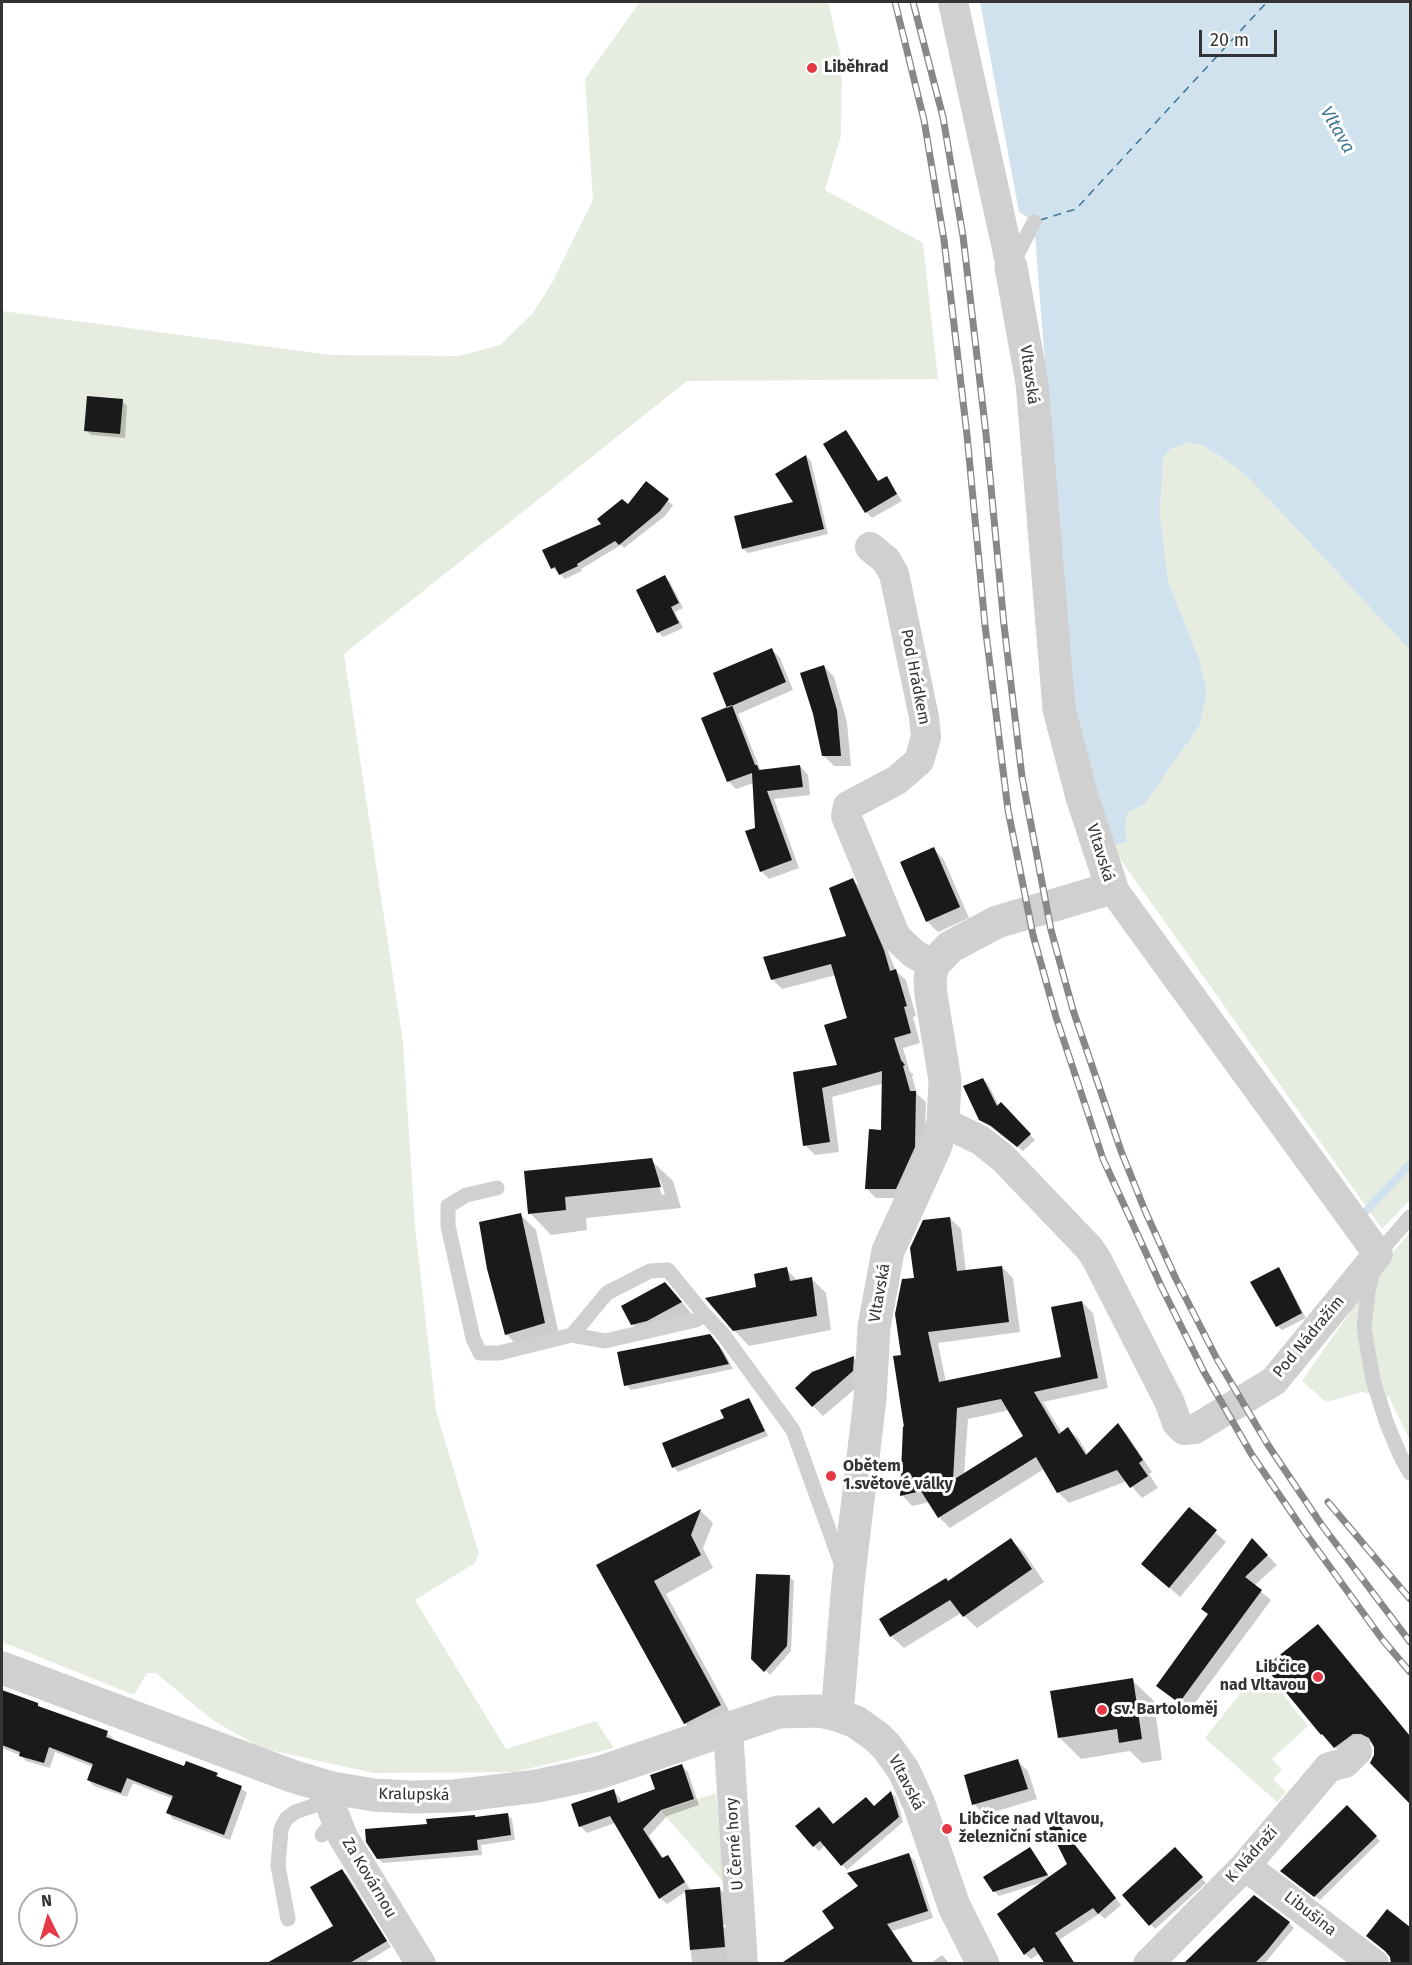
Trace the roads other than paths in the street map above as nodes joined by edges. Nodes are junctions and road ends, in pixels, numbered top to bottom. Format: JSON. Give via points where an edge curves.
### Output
{"nodes":[{"id":1,"x":953,"y":2,"type":"edge"},
{"id":2,"x":1034,"y":222,"type":"dead end"},
{"id":3,"x":1011,"y":267,"type":"junction"},
{"id":4,"x":870,"y":548,"type":"dead end"},
{"id":5,"x":1112,"y":888,"type":"junction"},
{"id":6,"x":933,"y":965,"type":"junction"},
{"id":7,"x":943,"y":1122,"type":"junction"},
{"id":8,"x":497,"y":1188,"type":"dead end"},
{"id":9,"x":1410,"y":1217,"type":"edge"},
{"id":10,"x":1378,"y":1254,"type":"junction"},
{"id":11,"x":704,"y":1314,"type":"junction"},
{"id":12,"x":572,"y":1335,"type":"junction"},
{"id":13,"x":1410,"y":1473,"type":"edge"},
{"id":14,"x":848,"y":1583,"type":"junction"},
{"id":15,"x":2,"y":1668,"type":"edge"},
{"id":16,"x":837,"y":1715,"type":"junction"},
{"id":17,"x":728,"y":1729,"type":"junction"},
{"id":18,"x":1357,"y":1751,"type":"dead end"},
{"id":19,"x":330,"y":1810,"type":"junction"},
{"id":20,"x":1245,"y":1866,"type":"junction"},
{"id":21,"x":288,"y":1919,"type":"dead end"},
{"id":22,"x":751,"y":1962,"type":"edge"},
{"id":23,"x":421,"y":1964,"type":"edge"},
{"id":24,"x":983,"y":1964,"type":"edge"},
{"id":25,"x":1148,"y":1964,"type":"edge"},
{"id":26,"x":1374,"y":1964,"type":"edge"}],
"edges":[{"from":1,"to":3,"type":"street","name":"Vltavská"},
{"from":2,"to":3,"type":"lane"},
{"from":3,"to":5,"type":"street","name":"Vltavská","via":[[1032,383],[1059,709]]},
{"from":4,"to":6,"type":"street","name":"Pod Hrádkem","via":[[886,560],[894,574],[926,737],[919,761],[897,780],[853,802],[846,816],[896,937]]},
{"from":5,"to":6,"type":"street","name":"Vltavská","via":[[997,922],[950,947]]},
{"from":5,"to":10,"type":"street"},
{"from":6,"to":7,"type":"street","name":"Vltavská","via":[[930,995],[945,1080]]},
{"from":7,"to":10,"type":"street","name":"Pod Nádražím","via":[[980,1140],[1003,1158],[1094,1254],[1177,1423],[1184,1430],[1195,1429],[1274,1381]]},
{"from":7,"to":14,"type":"street","name":"Vltavská","via":[[888,1251],[874,1327],[870,1399]]},
{"from":8,"to":12,"type":"lane","via":[[466,1195],[448,1206],[448,1226],[473,1338],[480,1353],[499,1353]]},
{"from":9,"to":10,"type":"lane"},
{"from":10,"to":13,"type":"lane","via":[[1364,1328],[1373,1380],[1387,1424]]},
{"from":11,"to":12,"type":"lane","via":[[696,1320],[605,1341]]},
{"from":11,"to":12,"type":"lane","name":"Vltavská","via":[[668,1270],[650,1271],[607,1293]]},
{"from":11,"to":14,"type":"lane","name":"Vltavská","via":[[793,1430]]},
{"from":14,"to":16,"type":"street","name":"Vltavská"},
{"from":15,"to":19,"type":"street","name":"Kralupská","via":[[292,1776]]},
{"from":16,"to":17,"type":"street","name":"Kralupská","via":[[819,1711],[778,1712]]},
{"from":16,"to":24,"type":"street","name":"Vltavská","via":[[856,1722],[877,1737],[904,1772],[954,1906]]},
{"from":17,"to":19,"type":"street","name":"Kralupská","via":[[598,1773],[485,1793],[374,1795]]},
{"from":17,"to":22,"type":"street","name":"U Černé hory"},
{"from":18,"to":20,"type":"street","name":"K Nádraží","via":[[1345,1763],[1329,1767]]},
{"from":19,"to":21,"type":"lane","via":[[295,1812],[281,1829],[278,1866]]},
{"from":19,"to":23,"type":"street","name":"Za Kovárnou"},
{"from":20,"to":25,"type":"street","name":"K Nádraží"},
{"from":20,"to":26,"type":"street","name":"Libušina"}]}
